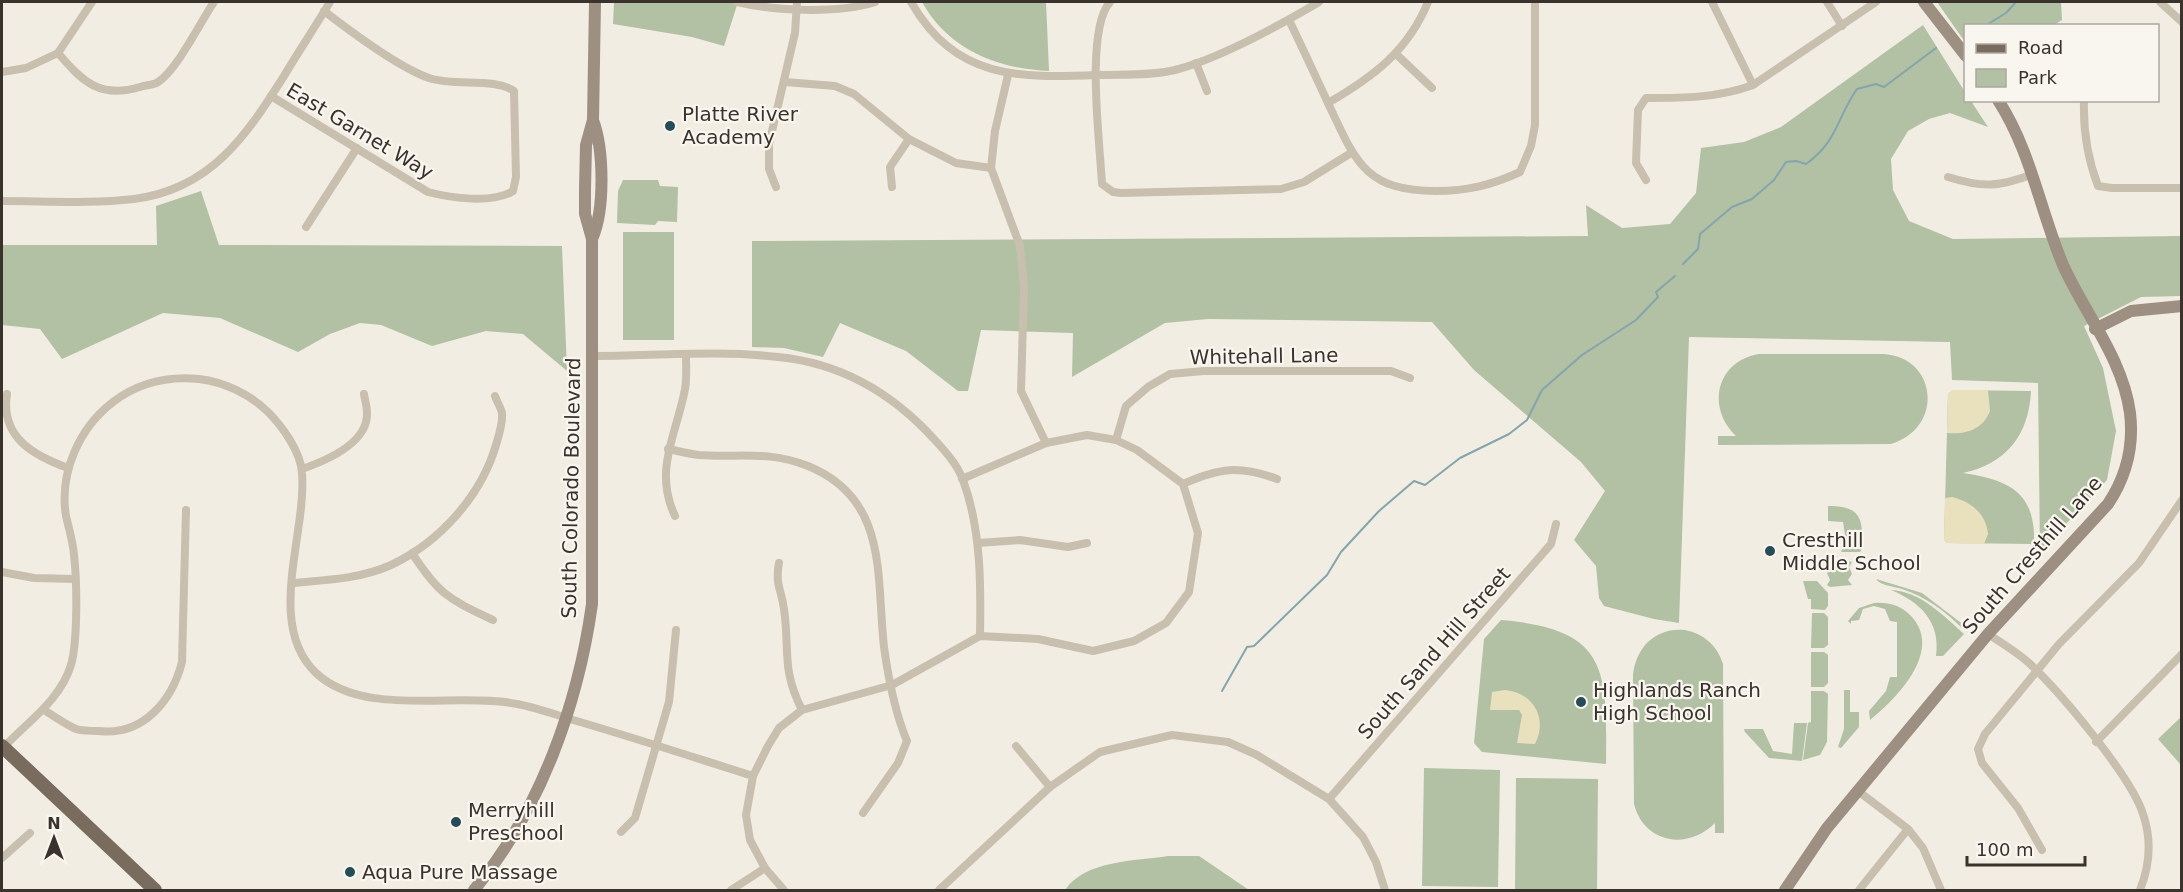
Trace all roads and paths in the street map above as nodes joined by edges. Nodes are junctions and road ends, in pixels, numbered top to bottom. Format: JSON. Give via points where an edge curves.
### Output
{"nodes":[{"id":1,"x":92,"y":2,"type":"edge"},
{"id":2,"x":214,"y":2,"type":"edge"},
{"id":3,"x":330,"y":2,"type":"edge"},
{"id":4,"x":595,"y":2,"type":"edge"},
{"id":5,"x":737,"y":2,"type":"edge"},
{"id":6,"x":875,"y":2,"type":"edge"},
{"id":7,"x":911,"y":2,"type":"edge"},
{"id":8,"x":1110,"y":2,"type":"edge"},
{"id":9,"x":1319,"y":2,"type":"edge"},
{"id":10,"x":1428,"y":2,"type":"edge"},
{"id":11,"x":1535,"y":2,"type":"edge"},
{"id":12,"x":1712,"y":2,"type":"edge"},
{"id":13,"x":1827,"y":2,"type":"edge"},
{"id":14,"x":1876,"y":2,"type":"edge"},
{"id":15,"x":1924,"y":2,"type":"edge"},
{"id":16,"x":2160,"y":2,"type":"edge"},
{"id":17,"x":797,"y":5,"type":"edge"},
{"id":18,"x":324,"y":12,"type":"junction"},
{"id":19,"x":1289,"y":20,"type":"junction"},
{"id":20,"x":2181,"y":22,"type":"edge"},
{"id":21,"x":1842,"y":26,"type":"junction"},
{"id":22,"x":58,"y":53,"type":"junction"},
{"id":23,"x":1396,"y":54,"type":"junction"},
{"id":24,"x":1964,"y":55,"type":"edge"},
{"id":25,"x":1196,"y":63,"type":"junction"},
{"id":26,"x":2,"y":72,"type":"edge"},
{"id":27,"x":1008,"y":75,"type":"junction"},
{"id":28,"x":1097,"y":75,"type":"junction"},
{"id":29,"x":784,"y":82,"type":"junction"},
{"id":30,"x":1753,"y":85,"type":"junction"},
{"id":31,"x":1432,"y":88,"type":"dead end"},
{"id":32,"x":1207,"y":91,"type":"dead end"},
{"id":33,"x":271,"y":96,"type":"junction"},
{"id":34,"x":1999,"y":102,"type":"edge"},
{"id":35,"x":2084,"y":102,"type":"edge"},
{"id":36,"x":1328,"y":103,"type":"junction"},
{"id":37,"x":909,"y":138,"type":"junction"},
{"id":38,"x":357,"y":148,"type":"junction"},
{"id":39,"x":1351,"y":153,"type":"junction"},
{"id":40,"x":991,"y":168,"type":"junction"},
{"id":41,"x":2033,"y":174,"type":"junction"},
{"id":42,"x":1948,"y":177,"type":"dead end"},
{"id":43,"x":1646,"y":180,"type":"dead end"},
{"id":44,"x":892,"y":187,"type":"dead end"},
{"id":45,"x":776,"y":188,"type":"dead end"},
{"id":46,"x":2181,"y":188,"type":"edge"},
{"id":47,"x":2,"y":201,"type":"edge"},
{"id":48,"x":306,"y":227,"type":"dead end"},
{"id":49,"x":2181,"y":306,"type":"edge"},
{"id":50,"x":2095,"y":328,"type":"junction"},
{"id":51,"x":592,"y":356,"type":"junction"},
{"id":52,"x":686,"y":356,"type":"junction"},
{"id":53,"x":1410,"y":378,"type":"dead end"},
{"id":54,"x":7,"y":394,"type":"dead end"},
{"id":55,"x":364,"y":394,"type":"dead end"},
{"id":56,"x":495,"y":396,"type":"dead end"},
{"id":57,"x":1116,"y":440,"type":"junction"},
{"id":58,"x":1046,"y":443,"type":"junction"},
{"id":59,"x":668,"y":449,"type":"junction"},
{"id":60,"x":68,"y":468,"type":"junction"},
{"id":61,"x":302,"y":469,"type":"junction"},
{"id":62,"x":963,"y":479,"type":"junction"},
{"id":63,"x":1278,"y":479,"type":"dead end"},
{"id":64,"x":1183,"y":484,"type":"junction"},
{"id":65,"x":2181,"y":500,"type":"edge"},
{"id":66,"x":186,"y":510,"type":"dead end"},
{"id":67,"x":675,"y":516,"type":"dead end"},
{"id":68,"x":1556,"y":524,"type":"dead end"},
{"id":69,"x":978,"y":543,"type":"junction"},
{"id":70,"x":1087,"y":543,"type":"dead end"},
{"id":71,"x":412,"y":553,"type":"junction"},
{"id":72,"x":779,"y":563,"type":"dead end"},
{"id":73,"x":2,"y":575,"type":"edge"},
{"id":74,"x":75,"y":579,"type":"junction"},
{"id":75,"x":292,"y":583,"type":"junction"},
{"id":76,"x":494,"y":620,"type":"dead end"},
{"id":77,"x":676,"y":630,"type":"dead end"},
{"id":78,"x":1988,"y":634,"type":"junction"},
{"id":79,"x":980,"y":636,"type":"junction"},
{"id":80,"x":2181,"y":654,"type":"edge"},
{"id":81,"x":2036,"y":671,"type":"junction"},
{"id":82,"x":892,"y":685,"type":"junction"},
{"id":83,"x":44,"y":710,"type":"junction"},
{"id":84,"x":802,"y":710,"type":"junction"},
{"id":85,"x":565,"y":718,"type":"junction"},
{"id":86,"x":2096,"y":742,"type":"junction"},
{"id":87,"x":657,"y":745,"type":"junction"},
{"id":88,"x":1016,"y":746,"type":"dead end"},
{"id":89,"x":2,"y":748,"type":"edge"},
{"id":90,"x":753,"y":777,"type":"junction"},
{"id":91,"x":1050,"y":787,"type":"junction"},
{"id":92,"x":1858,"y":791,"type":"junction"},
{"id":93,"x":1329,"y":799,"type":"junction"},
{"id":94,"x":863,"y":813,"type":"dead end"},
{"id":95,"x":1908,"y":829,"type":"junction"},
{"id":96,"x":621,"y":832,"type":"dead end"},
{"id":97,"x":30,"y":833,"type":"dead end"},
{"id":98,"x":2042,"y":850,"type":"dead end"},
{"id":99,"x":2,"y":858,"type":"edge"},
{"id":100,"x":765,"y":868,"type":"junction"},
{"id":101,"x":155,"y":891,"type":"edge"},
{"id":102,"x":474,"y":891,"type":"edge"},
{"id":103,"x":731,"y":891,"type":"edge"},
{"id":104,"x":784,"y":891,"type":"edge"},
{"id":105,"x":939,"y":891,"type":"edge"},
{"id":106,"x":1385,"y":891,"type":"edge"},
{"id":107,"x":1785,"y":891,"type":"edge"},
{"id":108,"x":1859,"y":891,"type":"edge"},
{"id":109,"x":1941,"y":891,"type":"edge"},
{"id":110,"x":2140,"y":891,"type":"edge"}],
"edges":[{"from":1,"to":22,"type":"street"},
{"from":2,"to":22,"type":"street","via":[[176,62],[158,82],[103,91],[80,78]]},
{"from":3,"to":18,"type":"street"},
{"from":4,"to":51,"type":"street","name":"South Colorado Boulevard","via":[[593,120],[599,140],[600,189],[598,221],[591,238]]},
{"from":5,"to":17,"type":"street","via":[[760,7]]},
{"from":6,"to":17,"type":"street","via":[[833,9]]},
{"from":7,"to":27,"type":"street","via":[[932,29],[956,50]]},
{"from":8,"to":28,"type":"street","via":[[1098,29]]},
{"from":9,"to":19,"type":"street"},
{"from":10,"to":23,"type":"street","via":[[1419,24]]},
{"from":11,"to":39,"type":"street","via":[[1535,125],[1520,172],[1479,188],[1420,190],[1385,182]]},
{"from":12,"to":30,"type":"street"},
{"from":13,"to":21,"type":"street"},
{"from":14,"to":21,"type":"street"},
{"from":15,"to":24,"type":"street"},
{"from":16,"to":20,"type":"street"},
{"from":17,"to":29,"type":"street"},
{"from":18,"to":33,"type":"street"},
{"from":18,"to":38,"type":"street","name":"East Garnet Way","via":[[426,78],[457,84],[501,84],[514,91],[517,98],[516,185],[506,195],[453,197],[428,192]]},
{"from":19,"to":25,"type":"street"},
{"from":19,"to":36,"type":"street"},
{"from":21,"to":30,"type":"street"},
{"from":22,"to":26,"type":"street","via":[[26,68]]},
{"from":23,"to":31,"type":"street"},
{"from":23,"to":36,"type":"street","via":[[1380,70]]},
{"from":25,"to":28,"type":"street","via":[[1149,74]]},
{"from":25,"to":32,"type":"street"},
{"from":27,"to":28,"type":"street"},
{"from":27,"to":40,"type":"street"},
{"from":28,"to":39,"type":"street","via":[[1102,184],[1113,192],[1281,189],[1304,182]]},
{"from":29,"to":37,"type":"street","via":[[835,86],[854,94]]},
{"from":29,"to":45,"type":"street","via":[[769,144],[769,169]]},
{"from":30,"to":43,"type":"street","via":[[1698,98],[1646,98],[1638,110],[1636,163]]},
{"from":33,"to":38,"type":"street","name":"East Garnet Way"},
{"from":33,"to":47,"type":"street","via":[[236,146],[208,171],[173,189],[135,199]]},
{"from":34,"to":41,"type":"street","name":"South Cresthill Lane"},
{"from":35,"to":46,"type":"street","via":[[2087,151],[2098,186]]},
{"from":36,"to":39,"type":"street"},
{"from":37,"to":40,"type":"street","via":[[956,163]]},
{"from":37,"to":44,"type":"street","via":[[890,167]]},
{"from":38,"to":48,"type":"street"},
{"from":40,"to":58,"type":"street","via":[[1020,246],[1024,287],[1021,391]]},
{"from":41,"to":42,"type":"street","via":[[2005,185],[1974,185]]},
{"from":41,"to":50,"type":"street","name":"South Cresthill Lane","via":[[2062,261]]},
{"from":49,"to":50,"type":"street","via":[[2131,311]]},
{"from":50,"to":78,"type":"street","name":"South Cresthill Lane","via":[[2116,364],[2128,399],[2130,448],[2122,477],[2108,504]]},
{"from":51,"to":52,"type":"street"},
{"from":51,"to":85,"type":"street","name":"South Colorado Boulevard","via":[[592,604],[581,666]]},
{"from":52,"to":59,"type":"street","via":[[685,391]]},
{"from":52,"to":62,"type":"street","via":[[777,356],[851,376],[906,411],[950,457]]},
{"from":53,"to":57,"type":"street","name":"Whitehall Lane","via":[[1391,371],[1170,374],[1126,406]]},
{"from":54,"to":60,"type":"street","via":[[2,408],[16,441],[43,459]]},
{"from":55,"to":61,"type":"street","via":[[367,415],[360,432],[331,459]]},
{"from":56,"to":71,"type":"street","via":[[502,414],[500,432],[479,486],[458,516]]},
{"from":57,"to":58,"type":"street","via":[[1087,435]]},
{"from":57,"to":64,"type":"street","via":[[1137,450]]},
{"from":58,"to":62,"type":"street"},
{"from":59,"to":67,"type":"street","via":[[668,501]]},
{"from":59,"to":82,"type":"street","via":[[699,455],[763,454],[807,466],[838,482],[860,507],[877,552],[884,649]]},
{"from":60,"to":61,"type":"street","via":[[81,439],[102,411],[132,390],[181,378],[220,383],[262,406],[286,434]]},
{"from":60,"to":74,"type":"street","via":[[65,504],[75,555]]},
{"from":61,"to":75,"type":"street","via":[[302,508]]},
{"from":62,"to":69,"type":"street"},
{"from":63,"to":64,"type":"street","via":[[1254,470],[1213,471]]},
{"from":64,"to":79,"type":"street","via":[[1198,533],[1189,592],[1166,623],[1134,641],[1093,651],[1038,639]]},
{"from":65,"to":81,"type":"street","via":[[2139,563]]},
{"from":66,"to":83,"type":"street","via":[[182,662],[169,698],[146,721],[111,733],[77,729]]},
{"from":68,"to":93,"type":"street","name":"South Sand Hill Street","via":[[1551,544]]},
{"from":69,"to":70,"type":"street","via":[[1020,540],[1068,547]]},
{"from":69,"to":79,"type":"street"},
{"from":71,"to":75,"type":"street","via":[[357,577]]},
{"from":71,"to":76,"type":"street","via":[[432,584],[451,600]]},
{"from":72,"to":84,"type":"street","via":[[776,581],[783,607],[786,667]]},
{"from":73,"to":74,"type":"street"},
{"from":74,"to":83,"type":"street","via":[[71,663],[62,686]]},
{"from":75,"to":85,"type":"street","via":[[293,627],[300,651],[315,672],[340,691],[373,698],[511,702]]},
{"from":77,"to":87,"type":"street","via":[[669,702]]},
{"from":78,"to":81,"type":"street"},
{"from":78,"to":92,"type":"street","name":"South Cresthill Lane"},
{"from":79,"to":82,"type":"street"},
{"from":80,"to":86,"type":"street"},
{"from":81,"to":86,"type":"street"},
{"from":81,"to":98,"type":"street","via":[[1985,734],[1978,749],[1982,763],[2018,808]]},
{"from":82,"to":84,"type":"street"},
{"from":82,"to":94,"type":"street","via":[[907,741],[898,763]]},
{"from":83,"to":89,"type":"street"},
{"from":84,"to":90,"type":"street","via":[[779,728]]},
{"from":85,"to":87,"type":"street"},
{"from":85,"to":102,"type":"street","name":"South Colorado Boulevard","via":[[520,827]]},
{"from":86,"to":110,"type":"street","via":[[2143,813],[2149,858]]},
{"from":87,"to":90,"type":"street"},
{"from":87,"to":96,"type":"street","via":[[635,818]]},
{"from":88,"to":91,"type":"street"},
{"from":89,"to":101,"type":"main road"},
{"from":90,"to":100,"type":"street","via":[[746,815],[750,840]]},
{"from":91,"to":93,"type":"street","via":[[1100,752],[1172,735],[1228,742]]},
{"from":91,"to":105,"type":"street"},
{"from":92,"to":95,"type":"street"},
{"from":92,"to":107,"type":"street","name":"South Cresthill Lane","via":[[1827,828]]},
{"from":93,"to":106,"type":"street","via":[[1363,837]]},
{"from":95,"to":108,"type":"street"},
{"from":95,"to":109,"type":"street","via":[[1923,848]]},
{"from":97,"to":99,"type":"street"},
{"from":100,"to":103,"type":"street"},
{"from":100,"to":104,"type":"street"}]}
